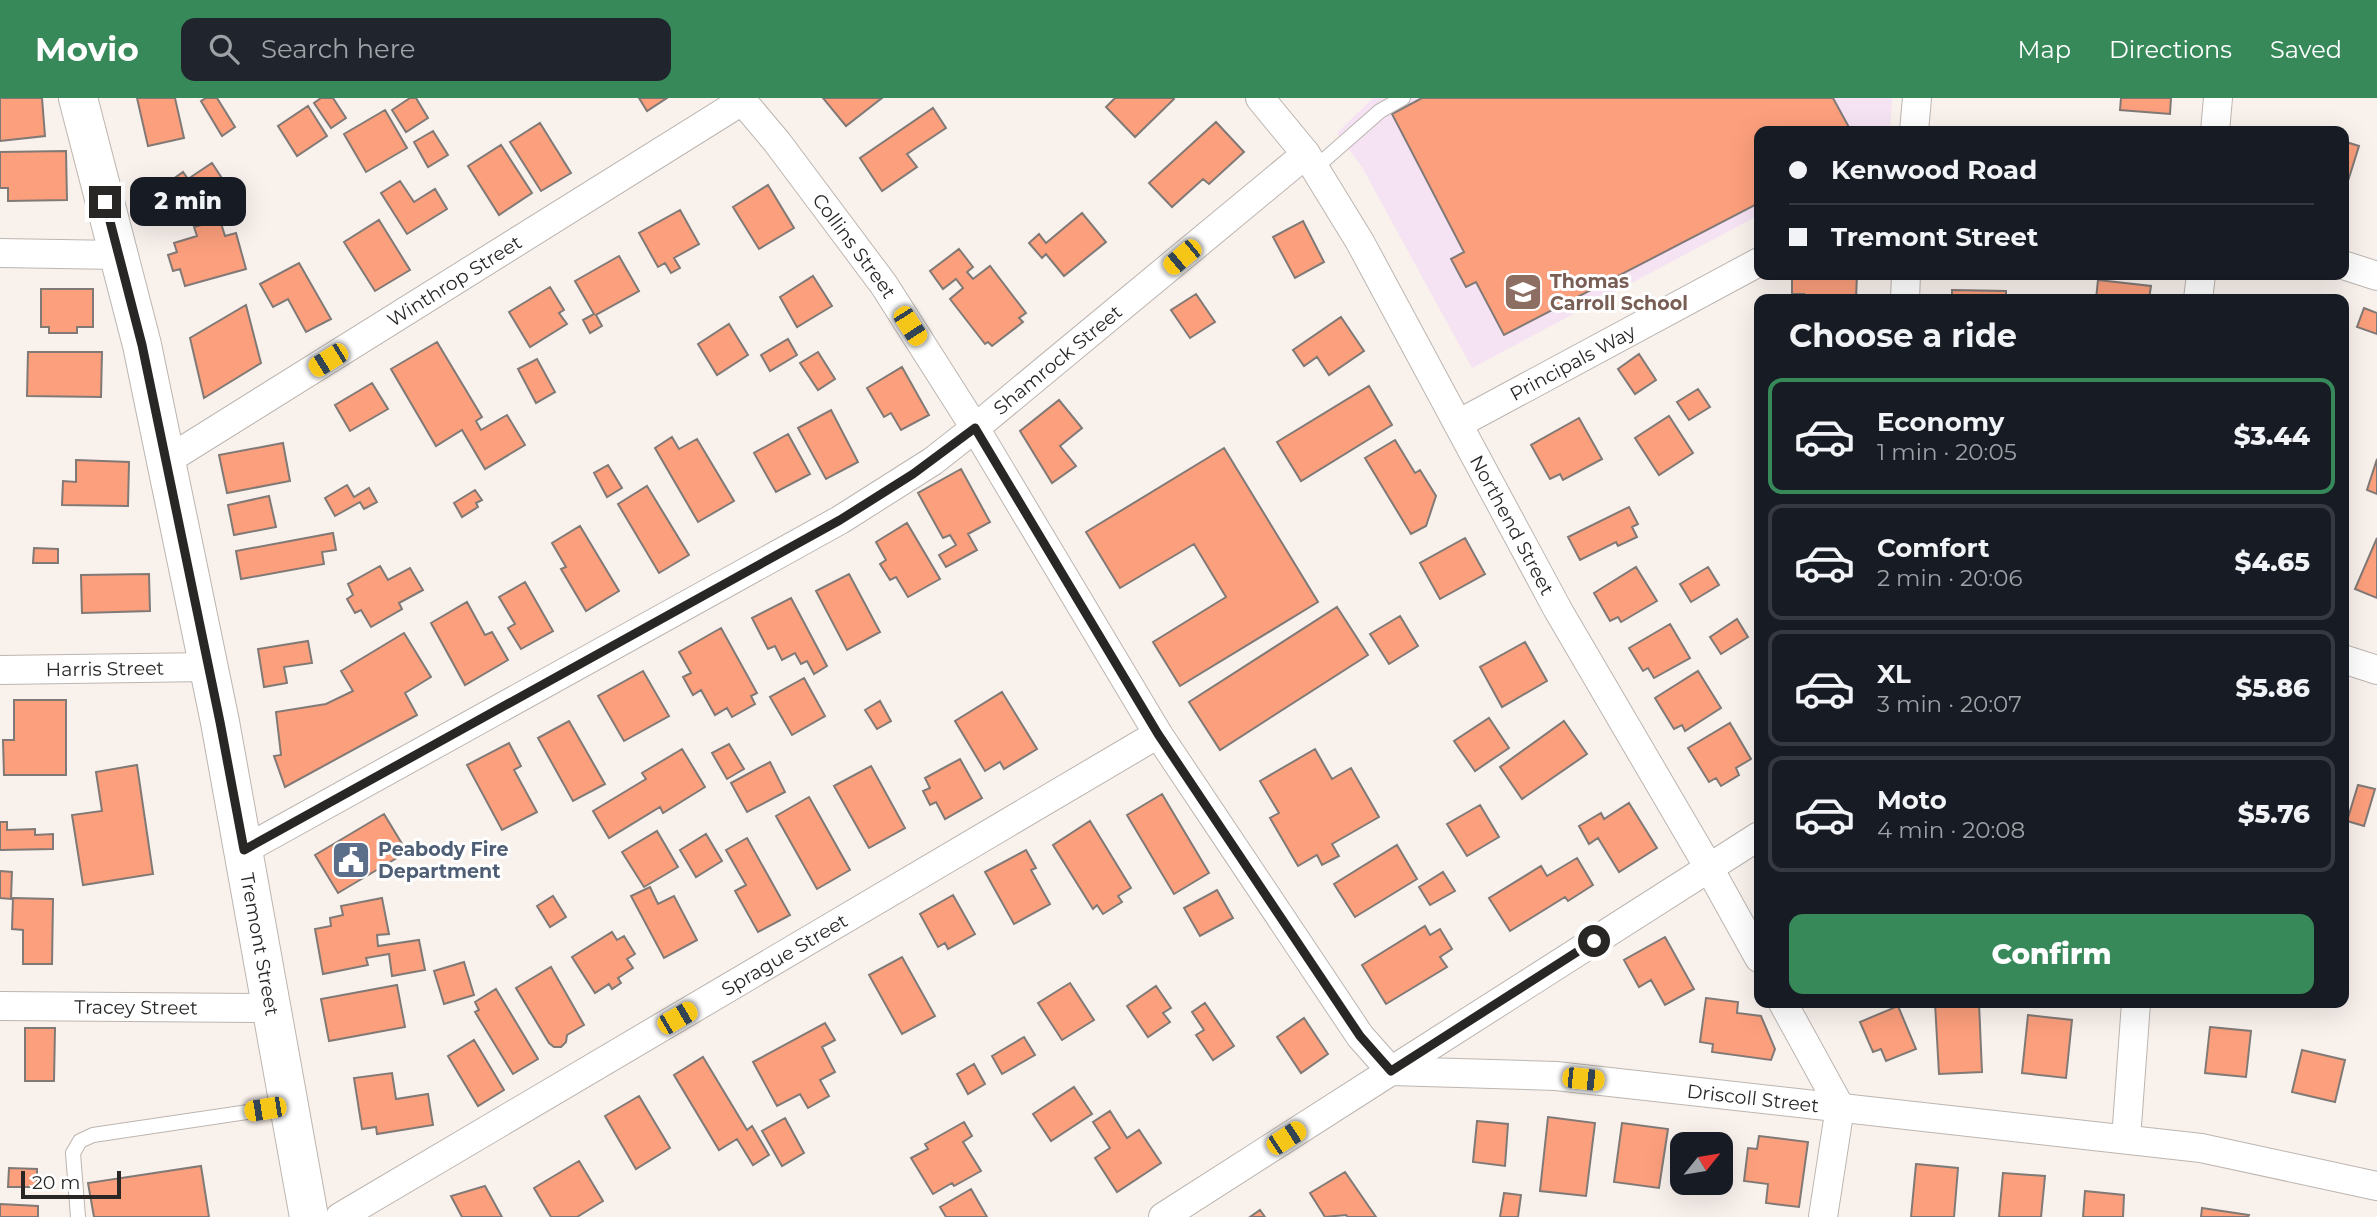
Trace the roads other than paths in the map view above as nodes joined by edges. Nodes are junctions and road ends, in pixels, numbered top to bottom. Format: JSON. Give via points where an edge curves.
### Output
{"nodes":[{"id":1,"x":78,"y":98,"type":"edge"},
{"id":2,"x":1259,"y":98,"type":"edge"},
{"id":3,"x":1402,"y":98,"type":"edge"},
{"id":4,"x":1917,"y":98,"type":"edge"},
{"id":5,"x":2218,"y":98,"type":"edge"},
{"id":6,"x":741,"y":99,"type":"edge"},
{"id":7,"x":1914,"y":126,"type":"edge"},
{"id":8,"x":2215,"y":126,"type":"edge"},
{"id":9,"x":1310,"y":161,"type":"junction"},
{"id":10,"x":0,"y":253,"type":"edge"},
{"id":11,"x":118,"y":255,"type":"junction"},
{"id":12,"x":1754,"y":264,"type":"edge"},
{"id":13,"x":2349,"y":267,"type":"edge"},
{"id":14,"x":2377,"y":276,"type":"edge"},
{"id":15,"x":1458,"y":424,"type":"junction"},
{"id":16,"x":975,"y":428,"type":"junction"},
{"id":17,"x":166,"y":461,"type":"junction"},
{"id":18,"x":2349,"y":661,"type":"edge"},
{"id":19,"x":209,"y":667,"type":"junction"},
{"id":20,"x":0,"y":670,"type":"edge"},
{"id":21,"x":2377,"y":670,"type":"edge"},
{"id":22,"x":1158,"y":734,"type":"junction"},
{"id":23,"x":1754,"y":839,"type":"edge"},
{"id":24,"x":244,"y":850,"type":"junction"},
{"id":25,"x":1709,"y":868,"type":"junction"},
{"id":26,"x":1754,"y":949,"type":"edge"},
{"id":27,"x":0,"y":1006,"type":"edge"},
{"id":28,"x":272,"y":1008,"type":"junction"},
{"id":29,"x":1786,"y":1008,"type":"edge"},
{"id":30,"x":2136,"y":1008,"type":"edge"},
{"id":31,"x":1391,"y":1071,"type":"junction"},
{"id":32,"x":289,"y":1106,"type":"junction"},
{"id":33,"x":1840,"y":1107,"type":"junction"},
{"id":34,"x":2126,"y":1139,"type":"junction"},
{"id":35,"x":2377,"y":1186,"type":"edge"},
{"id":36,"x":78,"y":1217,"type":"edge"},
{"id":37,"x":309,"y":1217,"type":"edge"},
{"id":38,"x":340,"y":1217,"type":"edge"},
{"id":39,"x":1163,"y":1217,"type":"edge"},
{"id":40,"x":1823,"y":1217,"type":"edge"}],
"edges":[{"from":1,"to":11,"type":"street","name":"Tremont Street"},
{"from":2,"to":9,"type":"street","name":"Northend Street"},
{"from":3,"to":9,"type":"lane"},
{"from":4,"to":7,"type":"street"},
{"from":5,"to":8,"type":"street"},
{"from":6,"to":16,"type":"street","name":"Collins Street","via":[[884,285]]},
{"from":6,"to":17,"type":"street","name":"Winthrop Street"},
{"from":9,"to":15,"type":"street","name":"Northend Street","via":[[1360,242]]},
{"from":9,"to":16,"type":"street","name":"Shamrock Street"},
{"from":10,"to":11,"type":"street"},
{"from":11,"to":17,"type":"street","name":"Tremont Street"},
{"from":12,"to":15,"type":"street","name":"Principals Way"},
{"from":13,"to":14,"type":"street"},
{"from":15,"to":25,"type":"street","name":"Northend Street","via":[[1558,610]]},
{"from":16,"to":22,"type":"street","name":"Collins Street"},
{"from":16,"to":24,"type":"street","name":"Shamrock Street","via":[[840,520]]},
{"from":17,"to":19,"type":"street","name":"Tremont Street"},
{"from":18,"to":21,"type":"street"},
{"from":19,"to":20,"type":"street","name":"Harris Street"},
{"from":19,"to":24,"type":"street","name":"Tremont Street"},
{"from":22,"to":31,"type":"street","name":"Collins Street","via":[[1360,1036]]},
{"from":22,"to":38,"type":"street","name":"Sprague Street"},
{"from":23,"to":25,"type":"street"},
{"from":24,"to":28,"type":"street","name":"Tremont Street"},
{"from":25,"to":26,"type":"street","name":"Northend Street"},
{"from":25,"to":31,"type":"street"},
{"from":27,"to":28,"type":"street","name":"Tracey Street"},
{"from":28,"to":32,"type":"street","name":"Tremont Street"},
{"from":29,"to":33,"type":"street"},
{"from":30,"to":34,"type":"street"},
{"from":31,"to":33,"type":"street","name":"Driscoll Street","via":[[1556,1076]]},
{"from":31,"to":39,"type":"street"},
{"from":32,"to":36,"type":"lane","via":[[93,1135],[80,1141],[73,1153]]},
{"from":32,"to":37,"type":"street","name":"Tremont Street"},
{"from":33,"to":34,"type":"street","name":"Driscoll Street"},
{"from":33,"to":40,"type":"street"},
{"from":34,"to":35,"type":"street","name":"Driscoll Street","via":[[2201,1148]]}]}
